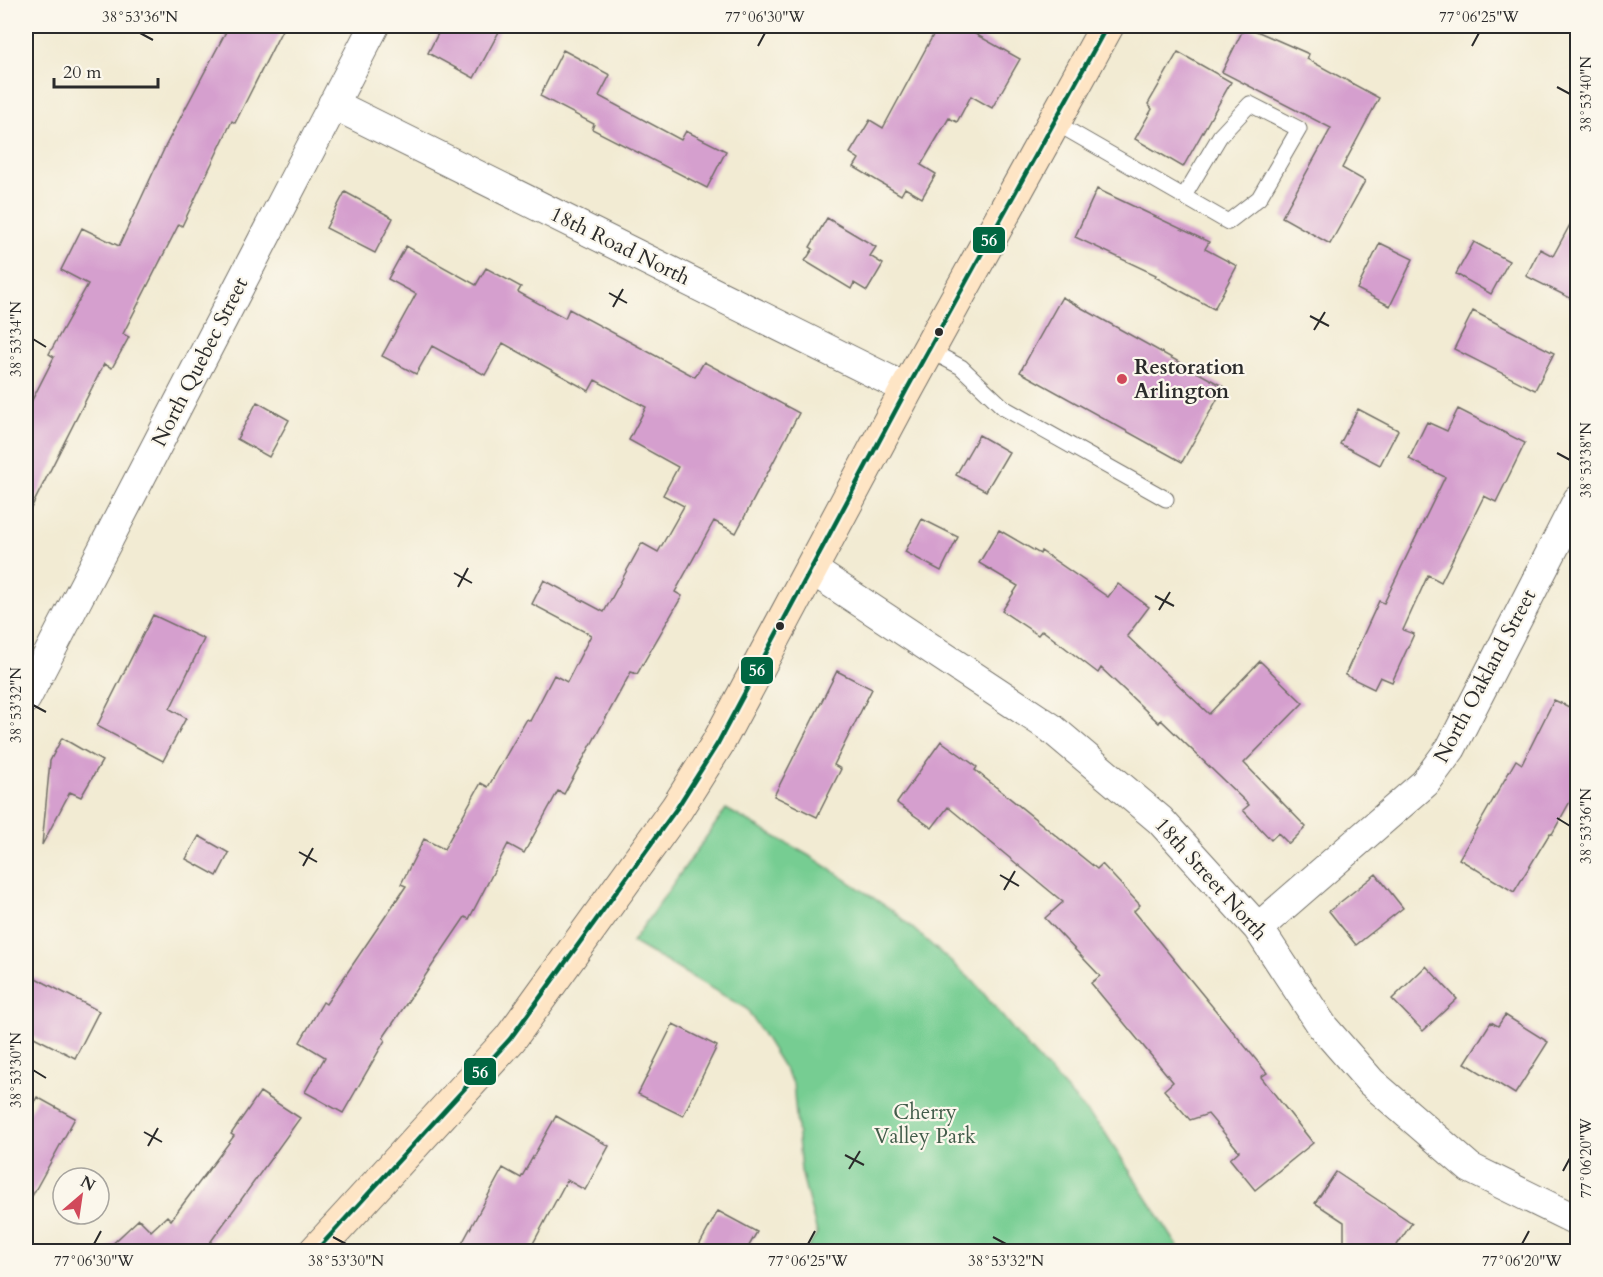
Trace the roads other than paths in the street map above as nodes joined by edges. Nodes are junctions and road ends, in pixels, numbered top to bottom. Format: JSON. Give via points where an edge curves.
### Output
{"nodes":[{"id":1,"x":374,"y":26,"type":"edge"},
{"id":2,"x":1107,"y":26,"type":"edge"},
{"id":3,"x":333,"y":104,"type":"junction"},
{"id":4,"x":1056,"y":123,"type":"junction"},
{"id":5,"x":1184,"y":196,"type":"junction"},
{"id":6,"x":929,"y":350,"type":"junction"},
{"id":7,"x":907,"y":389,"type":"junction"},
{"id":8,"x":1166,"y":499,"type":"dead end"},
{"id":9,"x":1578,"y":500,"type":"edge"},
{"id":10,"x":811,"y":569,"type":"junction"},
{"id":11,"x":26,"y":698,"type":"edge"},
{"id":12,"x":1258,"y":928,"type":"junction"},
{"id":13,"x":1578,"y":1221,"type":"edge"},
{"id":14,"x":315,"y":1251,"type":"edge"}],
"edges":[{"from":1,"to":3,"type":"street","name":"North Quebec Street"},
{"from":2,"to":4,"type":"main road"},
{"from":3,"to":7,"type":"street","name":"18th Road North"},
{"from":3,"to":11,"type":"street","name":"North Quebec Street"},
{"from":4,"to":5,"type":"lane"},
{"from":4,"to":6,"type":"main road"},
{"from":5,"to":5,"type":"lane","via":[[1228,222],[1259,198],[1299,129],[1250,104],[1220,136]]},
{"from":6,"to":7,"type":"main road"},
{"from":6,"to":8,"type":"lane","via":[[961,367],[1004,408]]},
{"from":7,"to":10,"type":"main road"},
{"from":9,"to":12,"type":"street","name":"North Oakland Street","via":[[1450,748],[1425,783]]},
{"from":10,"to":12,"type":"street","name":"18th Street North","via":[[1051,728],[1161,820]]},
{"from":10,"to":14,"type":"main road","via":[[718,743],[588,935],[510,1039]]},
{"from":12,"to":13,"type":"street","name":"18th Street North","via":[[1323,1027],[1371,1082],[1470,1168]]}]}
